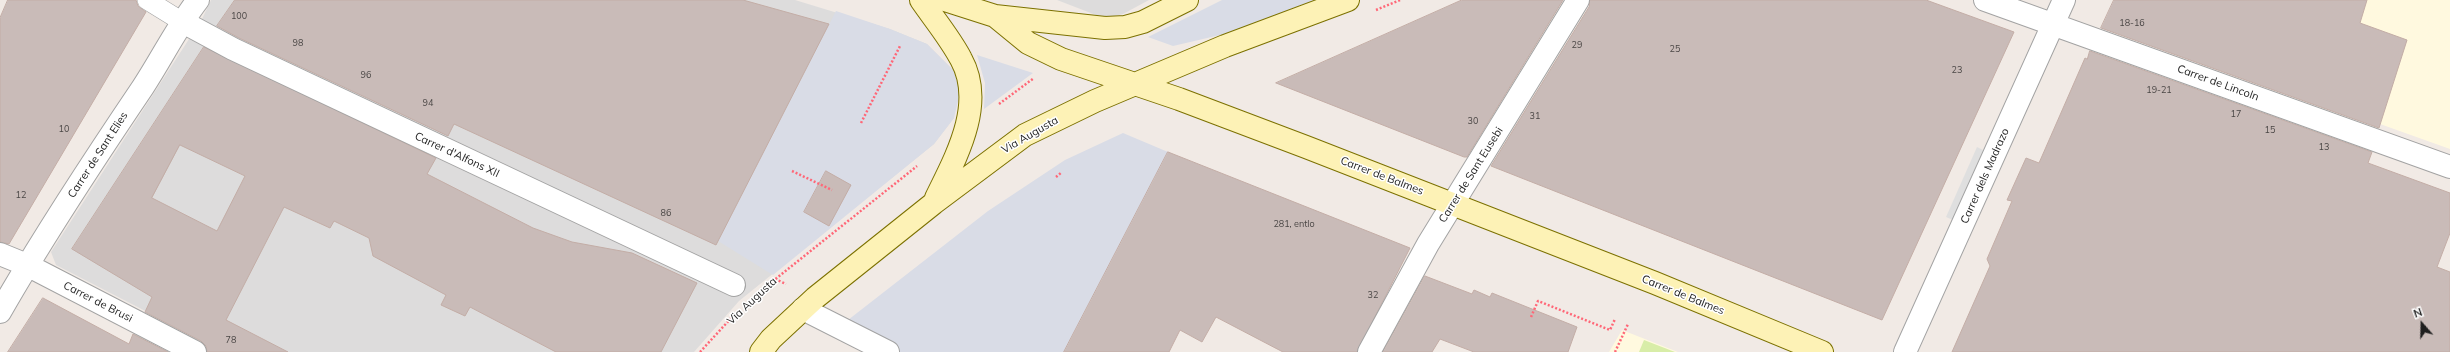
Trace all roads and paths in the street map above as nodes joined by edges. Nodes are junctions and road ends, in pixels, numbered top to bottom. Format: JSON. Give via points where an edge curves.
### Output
{"nodes":[{"id":1,"x":147,"y":0,"type":"edge"},
{"id":2,"x":198,"y":0,"type":"edge"},
{"id":3,"x":921,"y":0,"type":"edge"},
{"id":4,"x":945,"y":0,"type":"edge"},
{"id":5,"x":1187,"y":0,"type":"edge"},
{"id":6,"x":1348,"y":0,"type":"edge"},
{"id":7,"x":1578,"y":0,"type":"edge"},
{"id":8,"x":1985,"y":0,"type":"edge"},
{"id":9,"x":2064,"y":0,"type":"edge"},
{"id":10,"x":995,"y":16,"type":"junction"},
{"id":11,"x":181,"y":21,"type":"junction"},
{"id":12,"x":2053,"y":24,"type":"junction"},
{"id":13,"x":900,"y":46,"type":"dead end"},
{"id":14,"x":1038,"y":76,"type":"dead end"},
{"id":15,"x":1138,"y":84,"type":"junction"},
{"id":16,"x":993,"y":108,"type":"dead end"},
{"id":17,"x":861,"y":123,"type":"dead end"},
{"id":18,"x":920,"y":164,"type":"dead end"},
{"id":19,"x":2450,"y":167,"type":"edge"},
{"id":20,"x":792,"y":171,"type":"dead end"},
{"id":21,"x":1062,"y":172,"type":"dead end"},
{"id":22,"x":1056,"y":177,"type":"dead end"},
{"id":23,"x":832,"y":190,"type":"dead end"},
{"id":24,"x":934,"y":203,"type":"junction"},
{"id":25,"x":1452,"y":203,"type":"junction"},
{"id":26,"x":0,"y":254,"type":"edge"},
{"id":27,"x":27,"y":265,"type":"junction"},
{"id":28,"x":734,"y":285,"type":"dead end"},
{"id":29,"x":759,"y":293,"type":"dead end"},
{"id":30,"x":803,"y":309,"type":"junction"},
{"id":31,"x":738,"y":311,"type":"dead end"},
{"id":32,"x":0,"y":312,"type":"edge"},
{"id":33,"x":1531,"y":318,"type":"dead end"},
{"id":34,"x":1615,"y":319,"type":"dead end"},
{"id":35,"x":1628,"y":324,"type":"dead end"},
{"id":36,"x":196,"y":352,"type":"edge"},
{"id":37,"x":700,"y":352,"type":"edge"},
{"id":38,"x":761,"y":352,"type":"edge"},
{"id":39,"x":888,"y":352,"type":"edge"},
{"id":40,"x":1369,"y":352,"type":"edge"},
{"id":41,"x":1615,"y":352,"type":"edge"},
{"id":42,"x":1822,"y":352,"type":"edge"},
{"id":43,"x":1905,"y":352,"type":"edge"}],
"edges":[{"from":1,"to":11,"type":"lane"},
{"from":2,"to":11,"type":"street","name":"Carrer de Sant Elies"},
{"from":3,"to":24,"type":"main road","via":[[961,59],[968,77],[971,98],[967,127]]},
{"from":4,"to":10,"type":"main road","name":"Carrer de Balmes"},
{"from":5,"to":10,"type":"main road","via":[[1143,22],[1124,27],[1105,28]]},
{"from":6,"to":15,"type":"main road","name":"Via Augusta","via":[[1225,46]]},
{"from":7,"to":25,"type":"street","name":"Carrer de Sant Eusebi"},
{"from":8,"to":12,"type":"street","name":"Carrer de Lincoln"},
{"from":9,"to":12,"type":"street","name":"Carrer dels Madrazo"},
{"from":10,"to":15,"type":"main road","name":"Carrer de Balmes","via":[[1028,43],[1061,59]]},
{"from":11,"to":27,"type":"street","name":"Carrer de Sant Elies","via":[[155,68]]},
{"from":11,"to":28,"type":"street","name":"Carrer d'Alfons XII","via":[[233,49]]},
{"from":12,"to":19,"type":"street","name":"Carrer de Lincoln"},
{"from":12,"to":43,"type":"street","name":"Carrer dels Madrazo"},
{"from":13,"to":17,"type":"path"},
{"from":14,"to":16,"type":"path"},
{"from":15,"to":24,"type":"main road","name":"Via Augusta","via":[[1095,100],[1025,135]]},
{"from":15,"to":25,"type":"main road","name":"Carrer de Balmes"},
{"from":18,"to":29,"type":"path","name":"Via Augusta"},
{"from":20,"to":23,"type":"path"},
{"from":21,"to":22,"type":"path"},
{"from":24,"to":30,"type":"main road","name":"Via Augusta"},
{"from":25,"to":40,"type":"street","name":"Carrer de Sant Eusebi"},
{"from":25,"to":42,"type":"main road","name":"Carrer de Balmes"},
{"from":26,"to":27,"type":"street","name":"Carrer de Brusi"},
{"from":27,"to":32,"type":"street","name":"Carrer de Sant Elies"},
{"from":27,"to":36,"type":"street","name":"Carrer de Brusi"},
{"from":30,"to":38,"type":"main road","name":"Via Augusta"},
{"from":30,"to":39,"type":"street"},
{"from":31,"to":37,"type":"path","name":"Via Augusta"},
{"from":33,"to":34,"type":"path","via":[[1538,301],[1610,330]]},
{"from":35,"to":41,"type":"path"}]}
